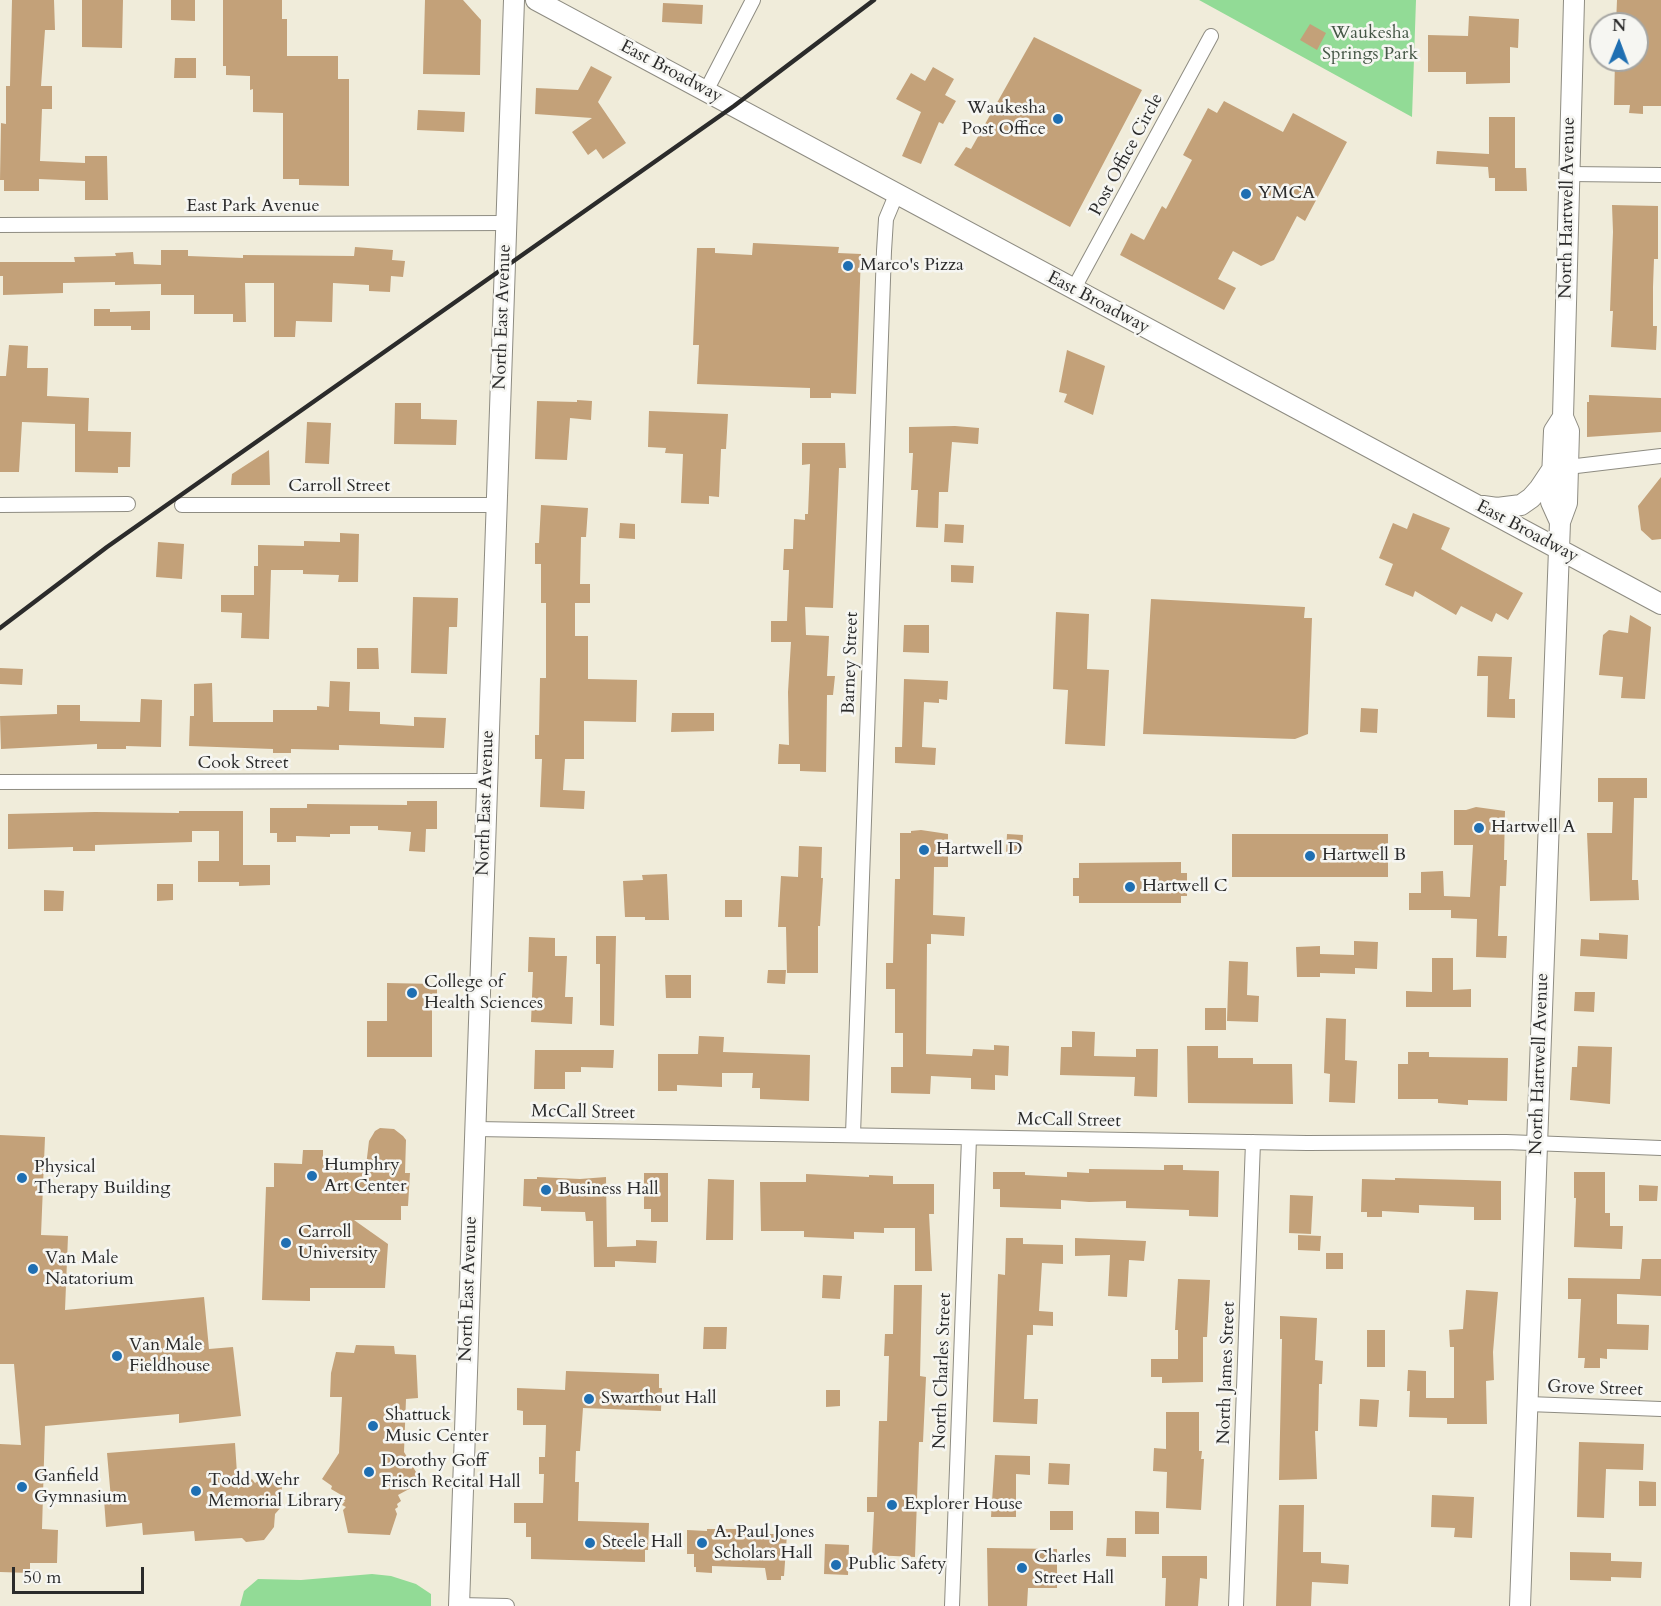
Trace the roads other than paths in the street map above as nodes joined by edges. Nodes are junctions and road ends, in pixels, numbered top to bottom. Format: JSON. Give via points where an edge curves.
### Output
{"nodes":[{"id":1,"x":514,"y":0,"type":"edge"},
{"id":2,"x":536,"y":0,"type":"edge"},
{"id":3,"x":753,"y":0,"type":"edge"},
{"id":4,"x":1574,"y":0,"type":"edge"},
{"id":5,"x":1211,"y":36,"type":"dead end"},
{"id":6,"x":706,"y":91,"type":"junction"},
{"id":7,"x":1569,"y":174,"type":"junction"},
{"id":8,"x":1661,"y":176,"type":"edge"},
{"id":9,"x":896,"y":195,"type":"junction"},
{"id":10,"x":505,"y":223,"type":"junction"},
{"id":11,"x":0,"y":225,"type":"edge"},
{"id":12,"x":1073,"y":290,"type":"junction"},
{"id":13,"x":1661,"y":456,"type":"edge"},
{"id":14,"x":1560,"y":468,"type":"junction"},
{"id":15,"x":128,"y":504,"type":"dead end"},
{"id":16,"x":0,"y":505,"type":"edge"},
{"id":17,"x":182,"y":505,"type":"dead end"},
{"id":18,"x":497,"y":505,"type":"junction"},
{"id":19,"x":1477,"y":506,"type":"junction"},
{"id":20,"x":1559,"y":549,"type":"junction"},
{"id":21,"x":1661,"y":604,"type":"edge"},
{"id":22,"x":486,"y":781,"type":"junction"},
{"id":23,"x":0,"y":782,"type":"edge"},
{"id":24,"x":476,"y":1129,"type":"junction"},
{"id":25,"x":853,"y":1134,"type":"junction"},
{"id":26,"x":969,"y":1138,"type":"junction"},
{"id":27,"x":1253,"y":1142,"type":"junction"},
{"id":28,"x":1537,"y":1144,"type":"junction"},
{"id":29,"x":1661,"y":1148,"type":"edge"},
{"id":30,"x":1528,"y":1404,"type":"junction"},
{"id":31,"x":1661,"y":1409,"type":"edge"},
{"id":32,"x":459,"y":1606,"type":"edge"},
{"id":33,"x":507,"y":1606,"type":"edge"},
{"id":34,"x":952,"y":1606,"type":"edge"},
{"id":35,"x":1236,"y":1606,"type":"edge"},
{"id":36,"x":1520,"y":1606,"type":"edge"}],
"edges":[{"from":1,"to":10,"type":"main road","name":"North East Avenue"},
{"from":2,"to":6,"type":"main road","name":"East Broadway"},
{"from":3,"to":6,"type":"street"},
{"from":4,"to":7,"type":"main road","name":"North Hartwell Avenue"},
{"from":5,"to":12,"type":"street","name":"Post Office Circle"},
{"from":6,"to":9,"type":"main road","name":"East Broadway"},
{"from":7,"to":8,"type":"street"},
{"from":7,"to":14,"type":"main road","name":"North Hartwell Avenue","via":[[1563,417],[1554,431]]},
{"from":9,"to":12,"type":"main road","name":"East Broadway"},
{"from":9,"to":25,"type":"street","name":"Barney Street","via":[[886,219],[884,251]]},
{"from":10,"to":11,"type":"street","name":"East Park Avenue"},
{"from":10,"to":18,"type":"main road","name":"North East Avenue"},
{"from":12,"to":19,"type":"main road","name":"East Broadway"},
{"from":13,"to":14,"type":"street"},
{"from":14,"to":19,"type":"main road","via":[[1521,505]]},
{"from":14,"to":20,"type":"main road","name":"North Hartwell Avenue","via":[[1551,502],[1560,522]]},
{"from":15,"to":16,"type":"street"},
{"from":17,"to":18,"type":"street","name":"Carroll Street"},
{"from":18,"to":22,"type":"main road","name":"North East Avenue"},
{"from":19,"to":20,"type":"main road","name":"East Broadway"},
{"from":20,"to":21,"type":"main road","name":"East Broadway"},
{"from":20,"to":28,"type":"main road","name":"North Hartwell Avenue"},
{"from":22,"to":23,"type":"street","name":"Cook Street"},
{"from":22,"to":24,"type":"main road","name":"North East Avenue"},
{"from":24,"to":25,"type":"street","name":"McCall Street"},
{"from":24,"to":32,"type":"main road","name":"North East Avenue"},
{"from":25,"to":26,"type":"street","name":"McCall Street"},
{"from":26,"to":27,"type":"street","name":"McCall Street"},
{"from":26,"to":34,"type":"street","name":"North Charles Street"},
{"from":27,"to":28,"type":"street","name":"McCall Street"},
{"from":27,"to":35,"type":"street","name":"North James Street"},
{"from":28,"to":29,"type":"street","name":"McCall Street"},
{"from":28,"to":30,"type":"main road","name":"North Hartwell Avenue"},
{"from":30,"to":31,"type":"street","name":"Grove Street"},
{"from":30,"to":36,"type":"main road","name":"North Hartwell Avenue"},
{"from":32,"to":33,"type":"street"}]}
